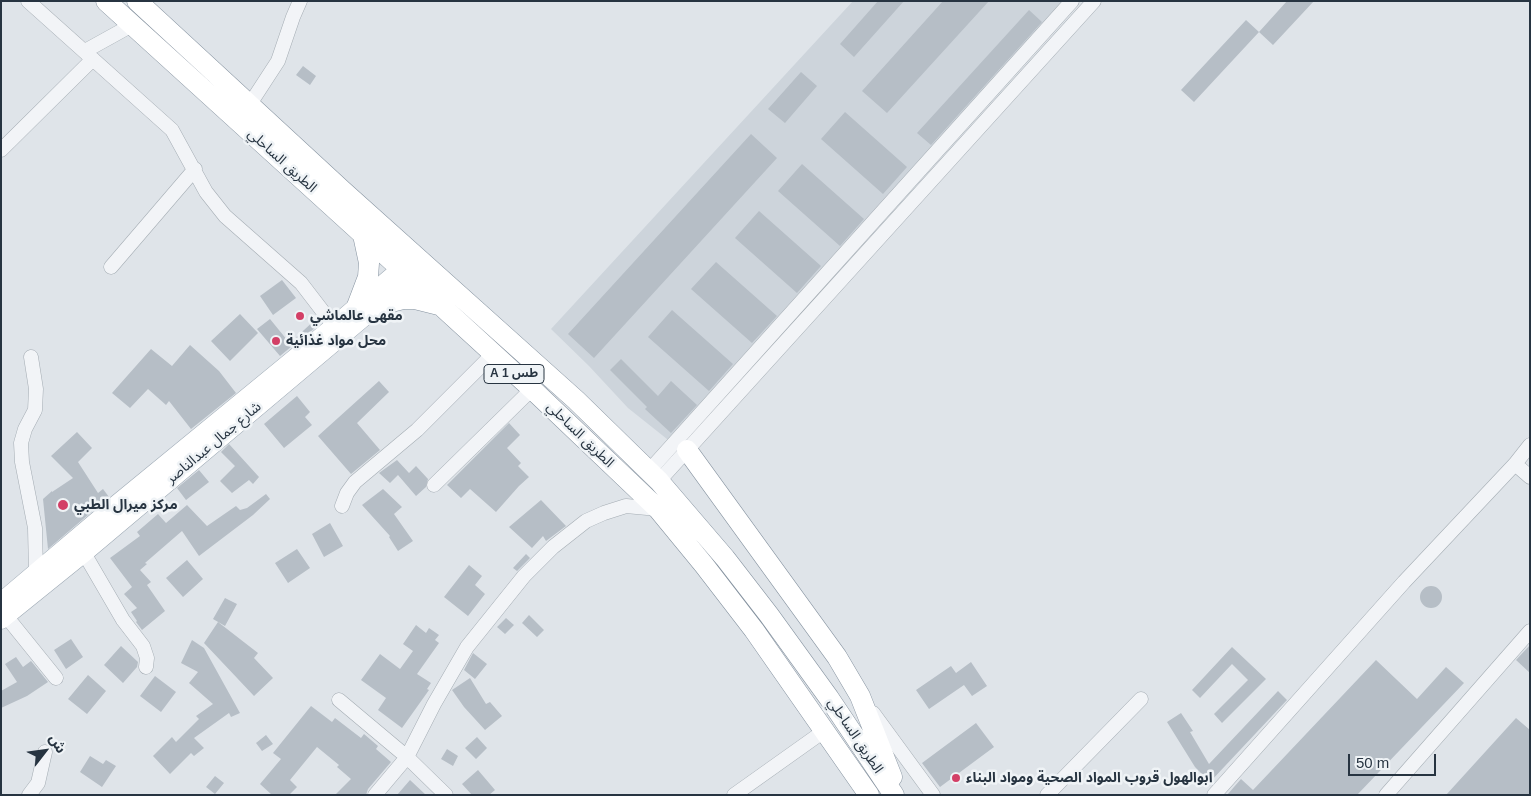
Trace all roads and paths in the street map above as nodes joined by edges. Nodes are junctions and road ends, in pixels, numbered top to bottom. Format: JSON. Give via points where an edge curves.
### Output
{"nodes":[{"id":1,"x":28,"y":1,"type":"edge"},
{"id":2,"x":106,"y":1,"type":"edge"},
{"id":3,"x":137,"y":1,"type":"edge"},
{"id":4,"x":300,"y":1,"type":"edge"},
{"id":5,"x":1072,"y":1,"type":"edge"},
{"id":6,"x":1094,"y":1,"type":"edge"},
{"id":7,"x":132,"y":25,"type":"junction"},
{"id":8,"x":89,"y":55,"type":"junction"},
{"id":9,"x":250,"y":104,"type":"junction"},
{"id":10,"x":1,"y":150,"type":"edge"},
{"id":11,"x":195,"y":169,"type":"junction"},
{"id":12,"x":923,"y":178,"type":"junction"},
{"id":13,"x":363,"y":235,"type":"junction"},
{"id":14,"x":421,"y":260,"type":"junction"},
{"id":15,"x":111,"y":267,"type":"dead end"},
{"id":16,"x":406,"y":273,"type":"junction"},
{"id":17,"x":440,"y":305,"type":"junction"},
{"id":18,"x":366,"y":306,"type":"junction"},
{"id":19,"x":334,"y":326,"type":"junction"},
{"id":20,"x":493,"y":354,"type":"junction"},
{"id":21,"x":31,"y":357,"type":"dead end"},
{"id":22,"x":532,"y":389,"type":"junction"},
{"id":23,"x":1530,"y":445,"type":"edge"},
{"id":24,"x":687,"y":450,"type":"junction"},
{"id":25,"x":1515,"y":464,"type":"junction"},
{"id":26,"x":653,"y":477,"type":"junction"},
{"id":27,"x":1530,"y":477,"type":"edge"},
{"id":28,"x":434,"y":485,"type":"dead end"},
{"id":29,"x":342,"y":506,"type":"dead end"},
{"id":30,"x":658,"y":509,"type":"junction"},
{"id":31,"x":84,"y":553,"type":"junction"},
{"id":32,"x":36,"y":572,"type":"junction"},
{"id":33,"x":3,"y":613,"type":"edge"},
{"id":34,"x":1530,"y":631,"type":"edge"},
{"id":35,"x":146,"y":667,"type":"dead end"},
{"id":36,"x":56,"y":678,"type":"dead end"},
{"id":37,"x":860,"y":696,"type":"junction"},
{"id":38,"x":1141,"y":699,"type":"dead end"},
{"id":39,"x":339,"y":700,"type":"dead end"},
{"id":40,"x":824,"y":731,"type":"junction"},
{"id":41,"x":45,"y":752,"type":"dead end"},
{"id":42,"x":407,"y":758,"type":"junction"},
{"id":43,"x":29,"y":795,"type":"edge"},
{"id":44,"x":375,"y":795,"type":"edge"},
{"id":45,"x":446,"y":795,"type":"edge"},
{"id":46,"x":734,"y":795,"type":"edge"},
{"id":47,"x":870,"y":795,"type":"edge"},
{"id":48,"x":894,"y":795,"type":"edge"},
{"id":49,"x":900,"y":795,"type":"edge"},
{"id":50,"x":933,"y":795,"type":"edge"},
{"id":51,"x":1047,"y":795,"type":"edge"},
{"id":52,"x":1214,"y":795,"type":"edge"},
{"id":53,"x":1386,"y":795,"type":"edge"}],
"edges":[{"from":1,"to":8,"type":"street"},
{"from":2,"to":7,"type":"highway","name":"الطريق الساحلي","number":"A 1 طس"},
{"from":3,"to":9,"type":"highway","name":"الطريق الساحلي","number":"A 1 طس"},
{"from":4,"to":9,"type":"street","via":[[278,62]]},
{"from":5,"to":12,"type":"street"},
{"from":6,"to":12,"type":"street"},
{"from":7,"to":8,"type":"street"},
{"from":7,"to":13,"type":"highway","name":"الطريق الساحلي","number":"A 1 طس"},
{"from":8,"to":10,"type":"street"},
{"from":8,"to":11,"type":"street","via":[[172,130]]},
{"from":9,"to":14,"type":"highway","name":"الطريق الساحلي","number":"A 1 طس"},
{"from":11,"to":15,"type":"street"},
{"from":11,"to":19,"type":"street","via":[[206,192],[225,216],[301,282]]},
{"from":12,"to":24,"type":"street"},
{"from":12,"to":26,"type":"street"},
{"from":13,"to":16,"type":"highway","name":"الطريق الساحلي","number":"A 1 طس"},
{"from":13,"to":18,"type":"highway","via":[[369,263]]},
{"from":14,"to":16,"type":"main road","name":"شارع جمال عبدالناصر"},
{"from":14,"to":26,"type":"highway","name":"الطريق الساحلي","number":"A 1 طس","via":[[576,400]]},
{"from":16,"to":17,"type":"highway","name":"الطريق الساحلي","number":"A 1 طس"},
{"from":16,"to":18,"type":"main road","name":"شارع جمال عبدالناصر"},
{"from":17,"to":18,"type":"highway","via":[[403,299]]},
{"from":17,"to":20,"type":"highway","name":"الطريق الساحلي","number":"A 1 طس"},
{"from":18,"to":19,"type":"main road","name":"شارع جمال عبدالناصر"},
{"from":18,"to":31,"type":"main road","name":"شارع جمال عبدالناصر"},
{"from":19,"to":32,"type":"main road","name":"شارع جمال عبدالناصر"},
{"from":20,"to":22,"type":"highway","name":"الطريق الساحلي","number":"A 1 طس"},
{"from":20,"to":29,"type":"street","via":[[417,430],[355,482]]},
{"from":21,"to":32,"type":"street","via":[[36,389],[35,410],[21,443],[35,528]]},
{"from":22,"to":28,"type":"street"},
{"from":22,"to":30,"type":"highway","name":"الطريق الساحلي","number":"A 1 طس"},
{"from":23,"to":25,"type":"street"},
{"from":24,"to":26,"type":"street"},
{"from":24,"to":37,"type":"highway","via":[[837,657]]},
{"from":25,"to":27,"type":"street"},
{"from":25,"to":52,"type":"street","via":[[1404,582]]},
{"from":26,"to":48,"type":"highway","name":"الطريق الساحلي","number":"A 1 طس","via":[[725,558],[763,608]]},
{"from":30,"to":40,"type":"highway","name":"الطريق الساحلي","number":"A 1 طس","via":[[754,630]]},
{"from":30,"to":42,"type":"street","via":[[626,506],[604,513],[572,531],[542,559],[467,647]]},
{"from":31,"to":33,"type":"main road","name":"شارع جمال عبدالناصر"},
{"from":31,"to":35,"type":"street","via":[[123,620],[144,646]]},
{"from":32,"to":33,"type":"main road","name":"شارع جمال عبدالناصر"},
{"from":33,"to":36,"type":"street"},
{"from":34,"to":53,"type":"street"},
{"from":37,"to":49,"type":"highway"},
{"from":37,"to":50,"type":"street"},
{"from":38,"to":51,"type":"street"},
{"from":39,"to":42,"type":"street"},
{"from":40,"to":46,"type":"street"},
{"from":40,"to":47,"type":"highway","name":"الطريق الساحلي","number":"A 1 طس"},
{"from":41,"to":43,"type":"street","via":[[38,783]]},
{"from":42,"to":44,"type":"street"},
{"from":42,"to":45,"type":"street"}]}
